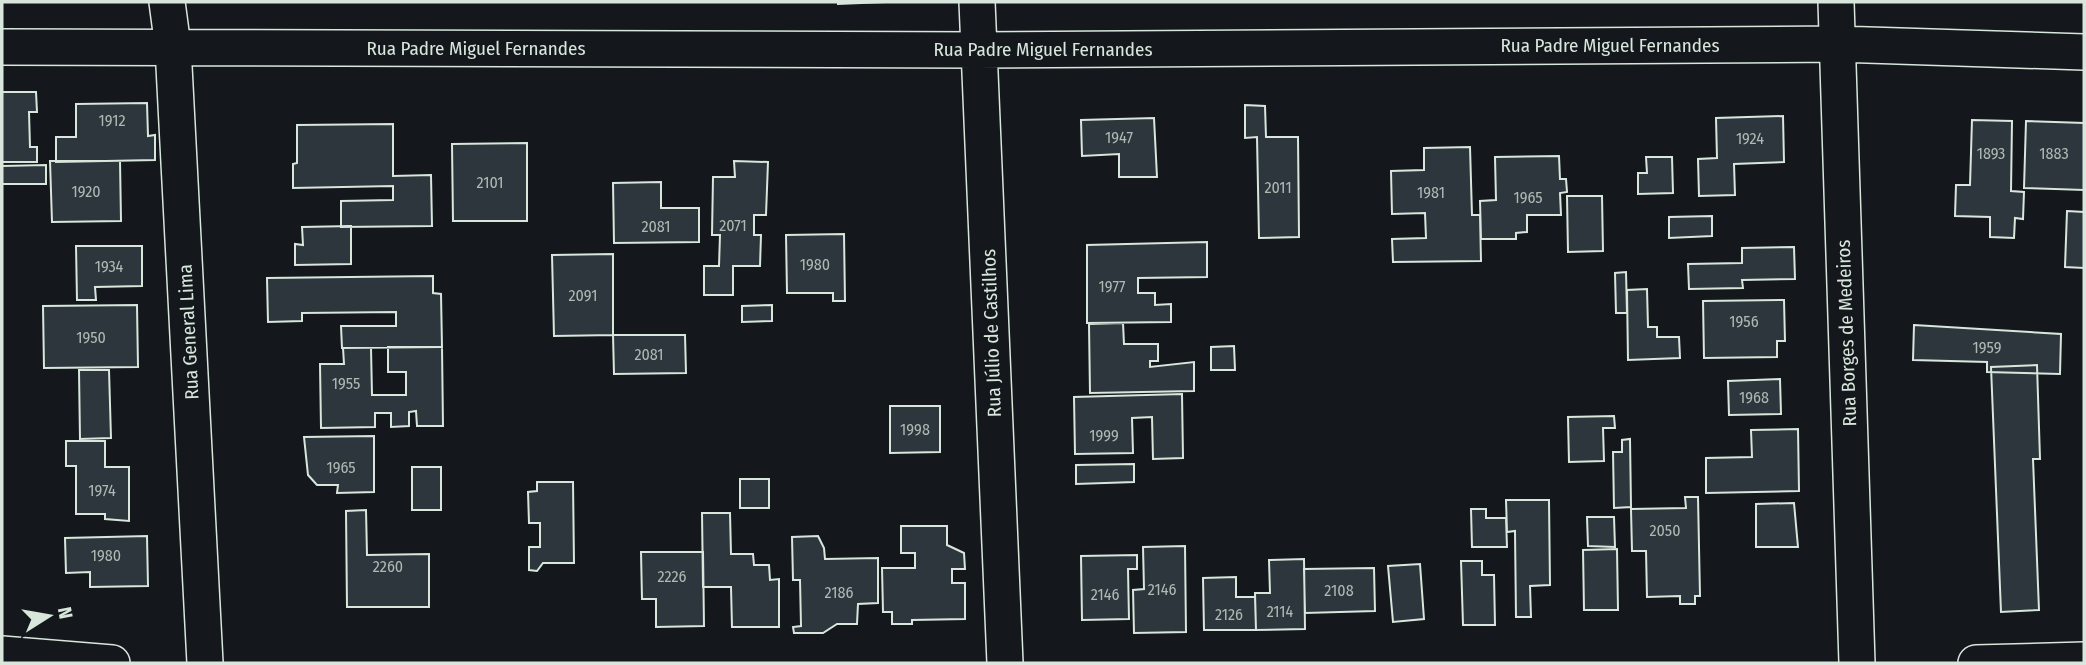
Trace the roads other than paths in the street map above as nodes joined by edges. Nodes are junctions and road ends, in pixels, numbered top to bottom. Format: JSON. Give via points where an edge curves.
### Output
{"nodes":[{"id":1,"x":167,"y":2,"type":"edge"},
{"id":2,"x":977,"y":2,"type":"edge"},
{"id":3,"x":1836,"y":2,"type":"edge"},
{"id":4,"x":1837,"y":44,"type":"junction"},
{"id":5,"x":2,"y":47,"type":"edge"},
{"id":6,"x":173,"y":47,"type":"junction"},
{"id":7,"x":979,"y":50,"type":"junction"},
{"id":8,"x":2084,"y":52,"type":"edge"},
{"id":9,"x":2,"y":653,"type":"edge"},
{"id":10,"x":2084,"y":660,"type":"edge"},
{"id":11,"x":112,"y":663,"type":"edge"},
{"id":12,"x":205,"y":663,"type":"edge"},
{"id":13,"x":1005,"y":663,"type":"edge"},
{"id":14,"x":1857,"y":663,"type":"edge"},
{"id":15,"x":1976,"y":663,"type":"edge"}],
"edges":[{"from":1,"to":6,"type":"street","name":"Rua General Lima"},
{"from":2,"to":7,"type":"street","name":"Rua Júlio de Castilhos"},
{"from":3,"to":4,"type":"street","name":"Rua Borges de Medeiros"},
{"from":4,"to":7,"type":"street","name":"Rua Padre Miguel Fernandes"},
{"from":4,"to":8,"type":"street","name":"Rua Padre Miguel Fernandes"},
{"from":4,"to":14,"type":"street","name":"Rua Borges de Medeiros"},
{"from":5,"to":6,"type":"street","name":"Rua Padre Miguel Fernandes"},
{"from":6,"to":7,"type":"street","name":"Rua Padre Miguel Fernandes"},
{"from":6,"to":12,"type":"street","name":"Rua General Lima"},
{"from":7,"to":13,"type":"street","name":"Rua Júlio de Castilhos"},
{"from":9,"to":11,"type":"street"},
{"from":10,"to":15,"type":"street"}]}
